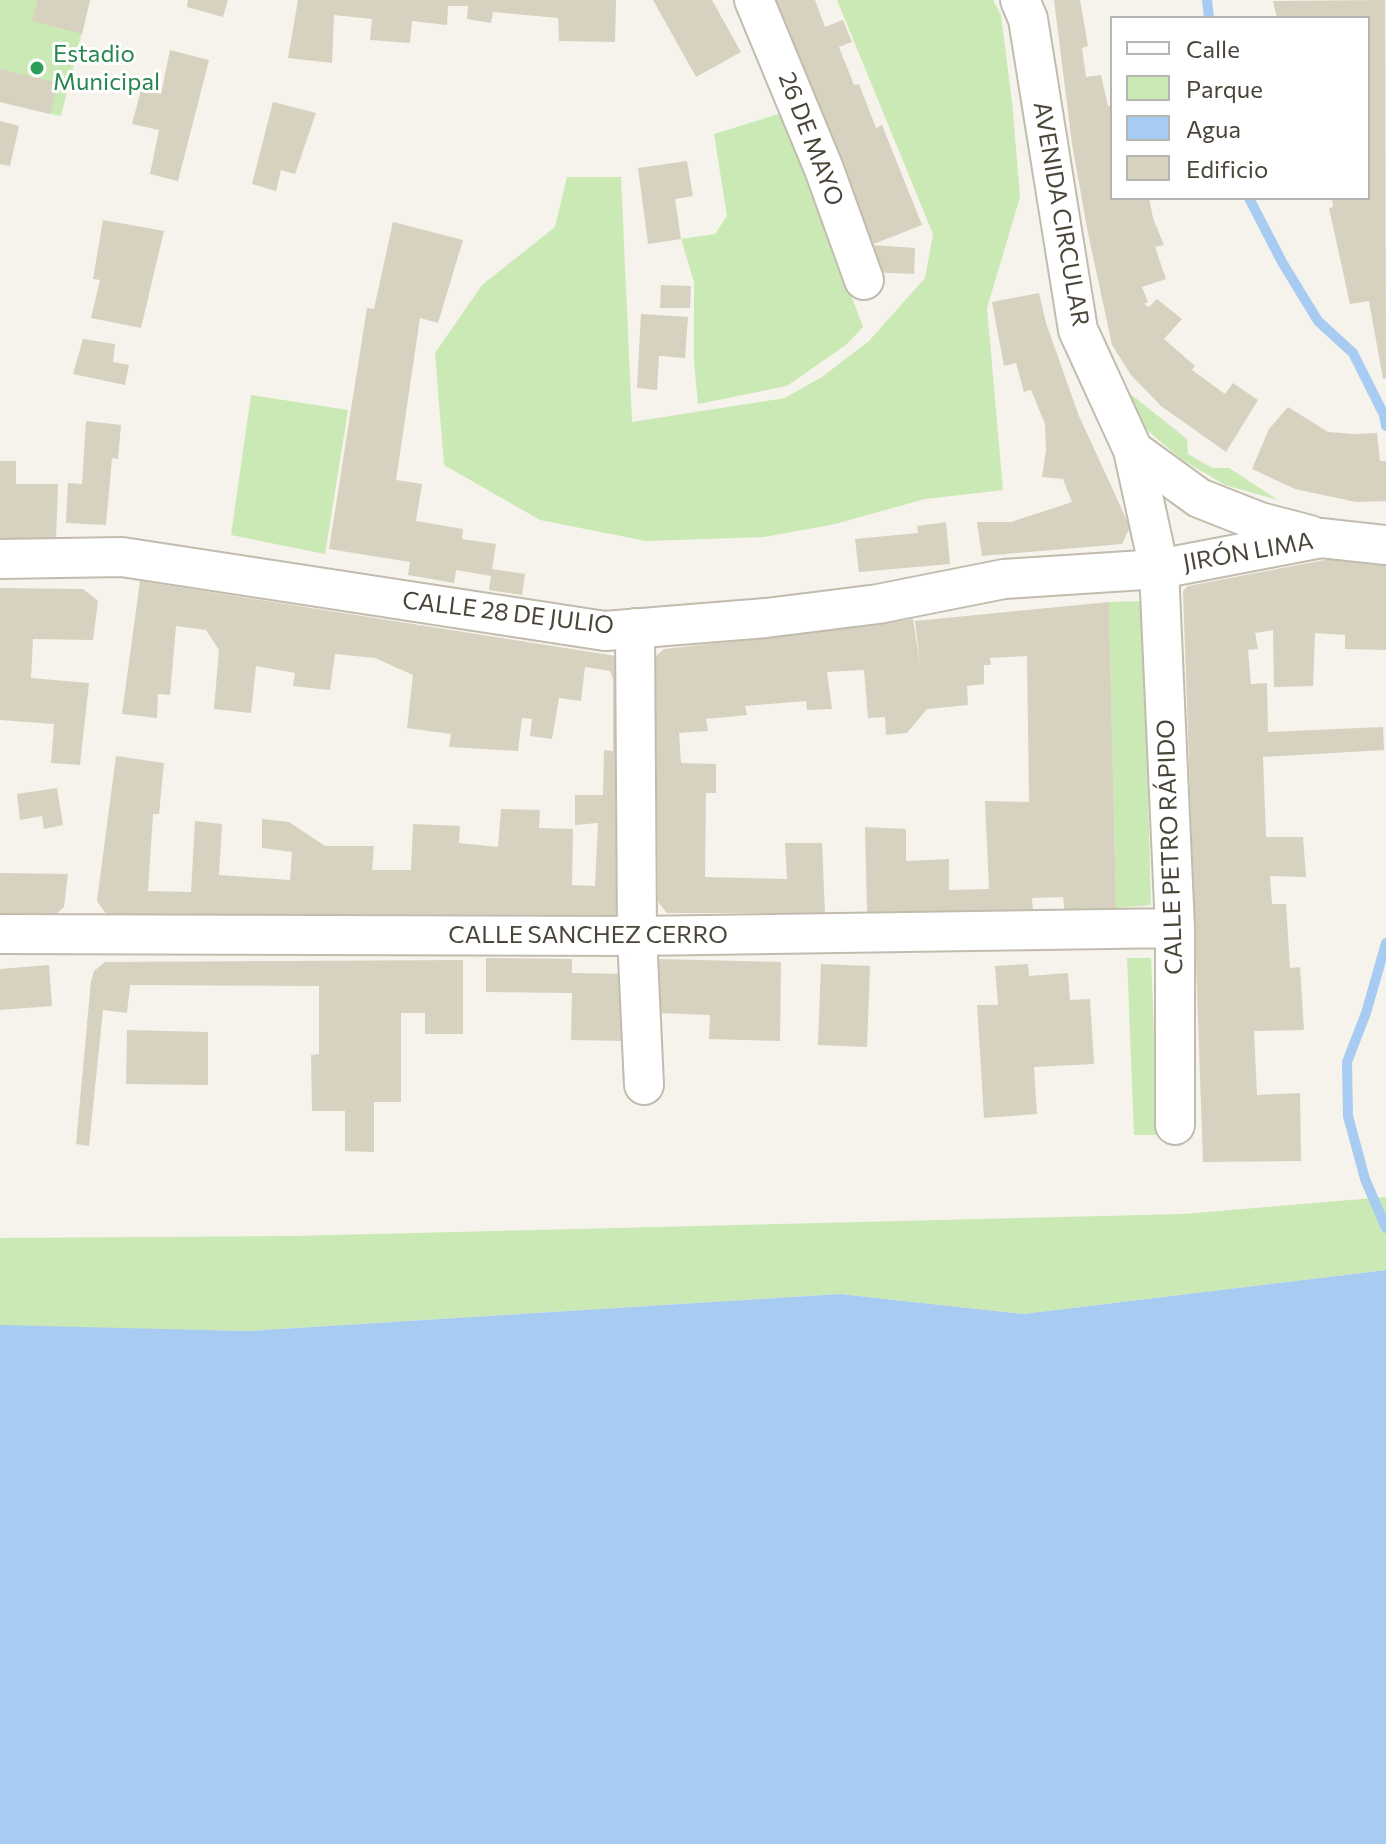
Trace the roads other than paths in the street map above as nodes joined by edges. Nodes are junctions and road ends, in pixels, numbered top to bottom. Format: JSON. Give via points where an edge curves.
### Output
{"nodes":[{"id":1,"x":754,"y":0,"type":"edge"},
{"id":2,"x":1025,"y":6,"type":"edge"},
{"id":3,"x":864,"y":280,"type":"dead end"},
{"id":4,"x":1133,"y":450,"type":"junction"},
{"id":5,"x":1321,"y":538,"type":"junction"},
{"id":6,"x":1386,"y":545,"type":"edge"},
{"id":7,"x":0,"y":559,"type":"edge"},
{"id":8,"x":1159,"y":569,"type":"junction"},
{"id":9,"x":635,"y":628,"type":"junction"},
{"id":10,"x":1175,"y":928,"type":"junction"},
{"id":11,"x":0,"y":934,"type":"edge"},
{"id":12,"x":637,"y":936,"type":"junction"},
{"id":13,"x":644,"y":1085,"type":"dead end"},
{"id":14,"x":1175,"y":1125,"type":"dead end"}],
"edges":[{"from":1,"to":3,"type":"street","name":"26 DE MAYO"},
{"from":2,"to":4,"type":"street","name":"AVENIDA CIRCULAR","via":[[1078,330]]},
{"from":4,"to":5,"type":"street","name":"AVENIDA CIRCULAR","via":[[1199,498]]},
{"from":4,"to":8,"type":"street","name":"CALLE PETRO RÁPIDO"},
{"from":5,"to":6,"type":"street","name":"JIRÓN LIMA"},
{"from":5,"to":8,"type":"street","name":"JIRÓN LIMA"},
{"from":7,"to":9,"type":"street","name":"CALLE 28 DE JULIO","via":[[122,557],[605,631]]},
{"from":8,"to":9,"type":"street","name":"CALLE 28 DE JULIO","via":[[1004,579],[878,604]]},
{"from":8,"to":10,"type":"street","name":"CALLE PETRO RÁPIDO"},
{"from":9,"to":12,"type":"street"},
{"from":10,"to":12,"type":"street","name":"CALLE SANCHEZ CERRO"},
{"from":10,"to":14,"type":"street","name":"CALLE PETRO RÁPIDO"},
{"from":11,"to":12,"type":"street","name":"CALLE SANCHEZ CERRO"},
{"from":12,"to":13,"type":"street"}]}
